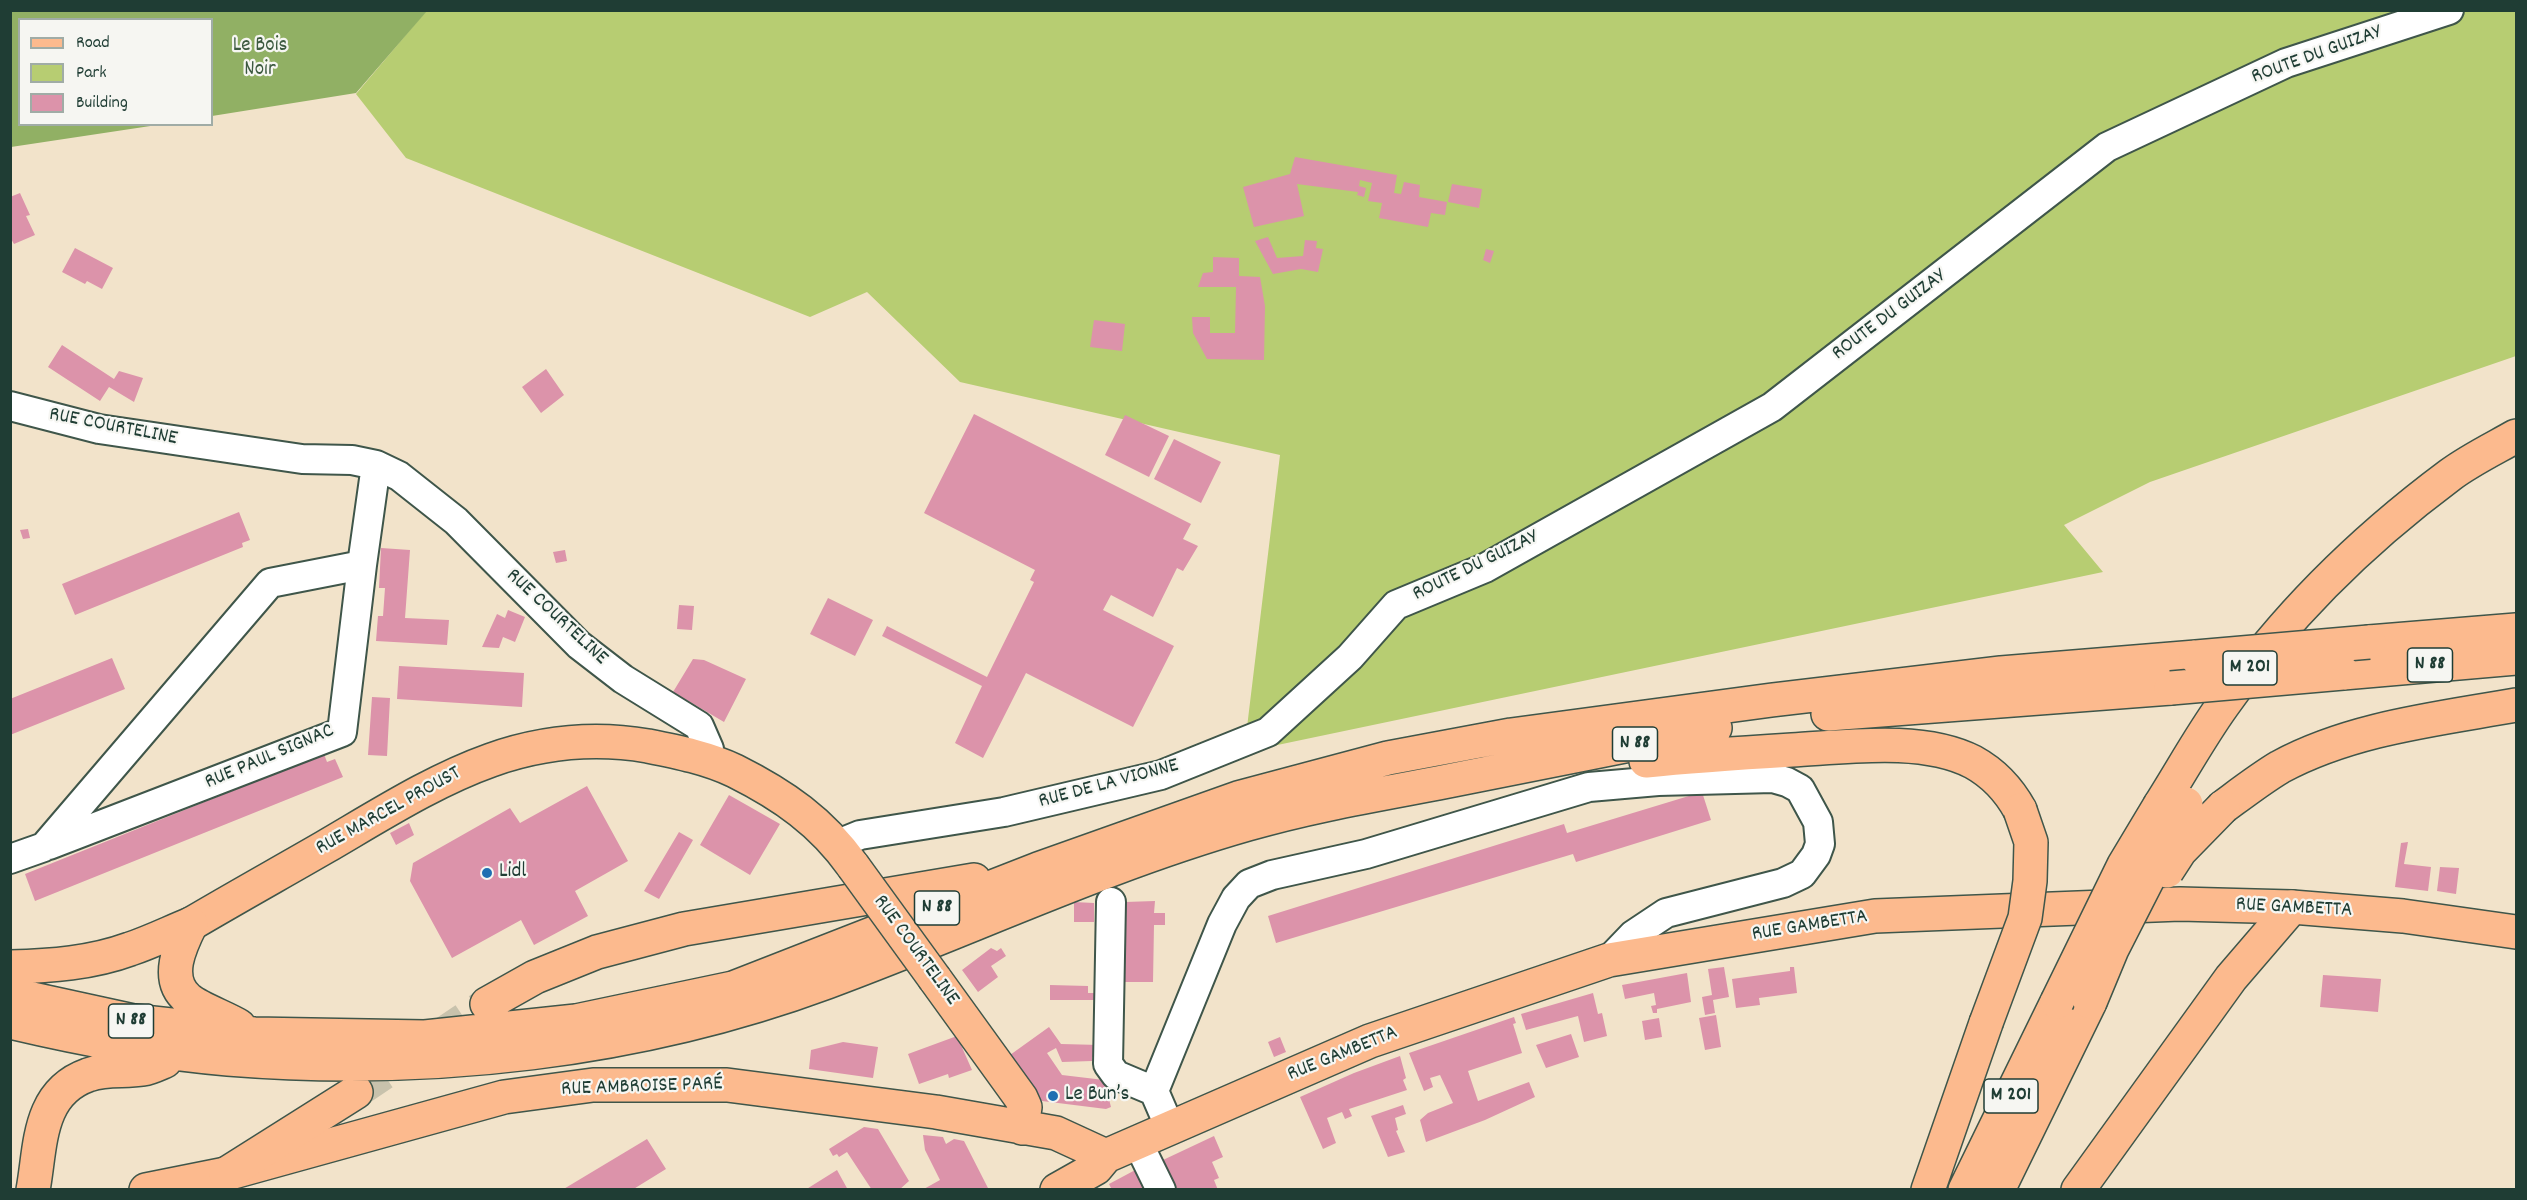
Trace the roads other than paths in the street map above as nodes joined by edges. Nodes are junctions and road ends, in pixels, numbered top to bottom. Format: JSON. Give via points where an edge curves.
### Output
{"nodes":[{"id":1,"x":2449,"y":10,"type":"edge"},
{"id":2,"x":10,"y":406,"type":"edge"},
{"id":3,"x":2517,"y":436,"type":"edge"},
{"id":4,"x":2517,"y":455,"type":"edge"},
{"id":5,"x":376,"y":465,"type":"junction"},
{"id":6,"x":362,"y":565,"type":"junction"},
{"id":7,"x":2517,"y":619,"type":"edge"},
{"id":8,"x":2517,"y":630,"type":"edge"},
{"id":9,"x":2448,"y":636,"type":"junction"},
{"id":10,"x":1350,"y":657,"type":"joint"},
{"id":11,"x":2517,"y":658,"type":"edge"},
{"id":12,"x":2517,"y":705,"type":"edge"},
{"id":13,"x":708,"y":760,"type":"junction"},
{"id":14,"x":1371,"y":796,"type":"junction"},
{"id":15,"x":2173,"y":804,"type":"junction"},
{"id":16,"x":44,"y":847,"type":"junction"},
{"id":17,"x":846,"y":855,"type":"junction"},
{"id":18,"x":10,"y":859,"type":"edge"},
{"id":19,"x":1038,"y":869,"type":"junction"},
{"id":20,"x":1111,"y":902,"type":"dead end"},
{"id":21,"x":2292,"y":907,"type":"junction"},
{"id":22,"x":191,"y":924,"type":"junction"},
{"id":23,"x":2517,"y":932,"type":"edge"},
{"id":24,"x":1609,"y":960,"type":"junction"},
{"id":25,"x":10,"y":967,"type":"edge"},
{"id":26,"x":10,"y":994,"type":"edge"},
{"id":27,"x":2094,"y":994,"type":"junction"},
{"id":28,"x":488,"y":1004,"type":"tunnel mouth"},
{"id":29,"x":10,"y":1022,"type":"edge"},
{"id":30,"x":254,"y":1034,"type":"junction"},
{"id":31,"x":184,"y":1054,"type":"junction"},
{"id":32,"x":1154,"y":1091,"type":"junction"},
{"id":33,"x":356,"y":1092,"type":"tunnel mouth"},
{"id":34,"x":1022,"y":1128,"type":"junction"},
{"id":35,"x":1170,"y":1128,"type":"junction"},
{"id":36,"x":1138,"y":1143,"type":"junction"},
{"id":37,"x":1106,"y":1156,"type":"junction"},
{"id":38,"x":225,"y":1174,"type":"junction"},
{"id":39,"x":10,"y":1184,"type":"edge"},
{"id":40,"x":22,"y":1190,"type":"edge"},
{"id":41,"x":33,"y":1190,"type":"edge"},
{"id":42,"x":146,"y":1190,"type":"edge"},
{"id":43,"x":1057,"y":1190,"type":"edge"},
{"id":44,"x":1161,"y":1190,"type":"edge"},
{"id":45,"x":1928,"y":1190,"type":"edge"},
{"id":46,"x":1965,"y":1190,"type":"edge"},
{"id":47,"x":1998,"y":1190,"type":"edge"},
{"id":48,"x":2078,"y":1190,"type":"edge"}],
"edges":[{"from":1,"to":10,"type":"street","name":"ROUTE DU GUIZAY","via":[[2286,63],[2107,147],[1772,407],[1485,568],[1396,605]]},
{"from":2,"to":5,"type":"street","name":"RUE COURTELINE","via":[[99,429],[302,459],[352,460]]},
{"from":3,"to":15,"type":"main road","number":"M 201","via":[[2451,474],[2314,594],[2223,705]]},
{"from":4,"to":15,"type":"main road","number":"M 201","via":[[2464,490],[2375,564],[2337,602],[2284,661]]},
{"from":5,"to":6,"type":"street","name":"RUE PAUL SIGNAC"},
{"from":5,"to":13,"type":"street","name":"RUE COURTELINE","via":[[399,476],[456,521],[579,645],[624,679],[699,726],[709,749]]},
{"from":6,"to":16,"type":"street","name":"RUE PAUL SIGNAC","via":[[270,583]]},
{"from":6,"to":16,"type":"street","name":"RUE PAUL SIGNAC","via":[[342,732]]},
{"from":7,"to":9,"type":"main road"},
{"from":8,"to":9,"type":"main road","number":"N 88"},
{"from":9,"to":19,"type":"main road","number":"N 88","bridge":true,"via":[[2001,673],[1511,735],[1388,758],[1238,798]]},
{"from":10,"to":17,"type":"street","name":"RUE DE LA VIONNE","via":[[1268,732],[1161,775],[1004,813],[860,835]]},
{"from":11,"to":14,"type":"main road","number":"N 88","bridge":true,"via":[[1811,715],[1729,726]]},
{"from":12,"to":27,"type":"main road","bridge":true,"via":[[2395,728],[2315,751],[2280,767],[2223,807],[2180,851]]},
{"from":13,"to":17,"type":"main road","name":"RUE COURTELINE","via":[[785,797]]},
{"from":13,"to":22,"type":"main road","name":"RUE MARCEL PROUST","via":[[622,742],[583,741],[543,744],[504,755],[420,791]]},
{"from":14,"to":31,"type":"main road","number":"N 88","via":[[1249,823],[1123,866],[824,983],[646,1033],[428,1061],[301,1063]]},
{"from":14,"to":45,"type":"main road","bridge":true,"via":[[1694,756],[1863,746],[1943,752],[1972,761],[1991,774],[2010,793],[2031,842],[2025,918]]},
{"from":15,"to":27,"type":"main road","number":"M 201","bridge":true},
{"from":15,"to":46,"type":"main road","number":"M 201","bridge":true,"via":[[2124,865]]},
{"from":16,"to":18,"type":"street","name":"RUE PAUL SIGNAC"},
{"from":17,"to":34,"type":"main road","name":"RUE COURTELINE","bridge":true,"via":[[1021,1098],[1025,1107]]},
{"from":19,"to":28,"type":"main road","via":[[684,929],[597,952],[535,977]]},
{"from":19,"to":30,"type":"main road","number":"N 88","via":[[732,988],[576,1021],[425,1037]]},
{"from":20,"to":32,"type":"street","via":[[1108,1064],[1116,1075]]},
{"from":21,"to":23,"type":"main road","name":"RUE GAMBETTA","via":[[2403,916]]},
{"from":21,"to":24,"type":"main road","name":"RUE GAMBETTA","via":[[2180,903],[1875,916]]},
{"from":21,"to":48,"type":"main road","via":[[2231,978]]},
{"from":22,"to":25,"type":"main road","name":"RUE MARCEL PROUST","via":[[130,950],[83,961]]},
{"from":22,"to":30,"type":"main road","via":[[178,951],[179,986],[188,999]]},
{"from":24,"to":32,"type":"street","via":[[1633,935],[1666,913],[1783,883],[1802,874],[1820,844],[1818,822],[1800,789],[1773,778],[1589,787],[1366,854],[1272,875],[1249,884],[1222,924]]},
{"from":24,"to":35,"type":"main road","name":"RUE GAMBETTA","via":[[1370,1041]]},
{"from":26,"to":30,"type":"main road","number":"N 88","via":[[135,1021]]},
{"from":27,"to":47,"type":"main road","number":"M 201"},
{"from":29,"to":31,"type":"main road","number":"N 88","via":[[127,1047]]},
{"from":31,"to":41,"type":"main road","via":[[144,1069],[87,1075],[68,1087],[54,1101],[42,1126]]},
{"from":32,"to":35,"type":"street"},
{"from":33,"to":38,"type":"main road"},
{"from":34,"to":37,"type":"main road","name":"RUE AMBROISE PARÉ","via":[[1056,1133]]},
{"from":34,"to":38,"type":"main road","name":"RUE AMBROISE PARÉ","via":[[936,1112],[727,1085],[593,1085],[504,1097]]},
{"from":35,"to":36,"type":"main road","name":"RUE GAMBETTA"},
{"from":36,"to":37,"type":"main road","name":"RUE GAMBETTA"},
{"from":36,"to":44,"type":"street"},
{"from":37,"to":43,"type":"main road","name":"RUE GAMBETTA","via":[[1096,1168]]},
{"from":38,"to":42,"type":"main road","name":"RUE AMBROISE PARÉ"},
{"from":39,"to":40,"type":"main road"}]}
